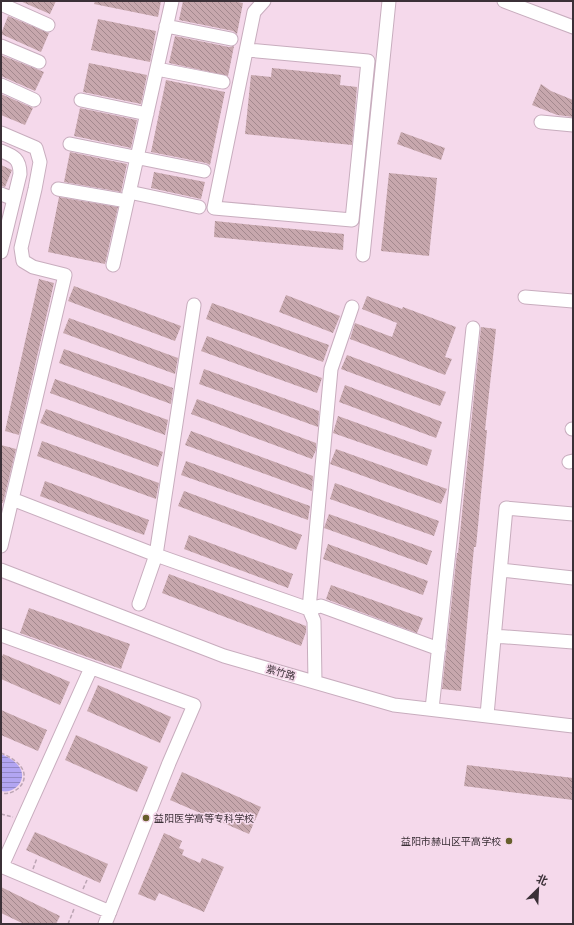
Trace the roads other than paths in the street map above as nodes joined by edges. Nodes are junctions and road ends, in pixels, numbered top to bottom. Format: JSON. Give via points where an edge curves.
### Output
{"nodes":[{"id":1,"x":172,"y":1,"type":"edge"},
{"id":2,"x":264,"y":1,"type":"edge"},
{"id":3,"x":389,"y":1,"type":"edge"},
{"id":4,"x":504,"y":1,"type":"edge"},
{"id":5,"x":1,"y":4,"type":"edge"},
{"id":6,"x":48,"y":25,"type":"dead end"},
{"id":7,"x":166,"y":26,"type":"junction"},
{"id":8,"x":573,"y":27,"type":"edge"},
{"id":9,"x":231,"y":39,"type":"dead end"},
{"id":10,"x":1,"y":46,"type":"edge"},
{"id":11,"x":247,"y":50,"type":"junction"},
{"id":12,"x":39,"y":62,"type":"dead end"},
{"id":13,"x":156,"y":69,"type":"junction"},
{"id":14,"x":223,"y":82,"type":"dead end"},
{"id":15,"x":1,"y":85,"type":"edge"},
{"id":16,"x":34,"y":100,"type":"dead end"},
{"id":17,"x":81,"y":100,"type":"dead end"},
{"id":18,"x":147,"y":114,"type":"junction"},
{"id":19,"x":541,"y":122,"type":"dead end"},
{"id":20,"x":573,"y":125,"type":"edge"},
{"id":21,"x":1,"y":133,"type":"edge"},
{"id":22,"x":70,"y":144,"type":"dead end"},
{"id":23,"x":1,"y":151,"type":"edge"},
{"id":24,"x":137,"y":158,"type":"junction"},
{"id":25,"x":204,"y":170,"type":"dead end"},
{"id":26,"x":58,"y":189,"type":"dead end"},
{"id":27,"x":1,"y":194,"type":"edge"},
{"id":28,"x":128,"y":197,"type":"junction"},
{"id":29,"x":14,"y":199,"type":"junction"},
{"id":30,"x":199,"y":207,"type":"dead end"},
{"id":31,"x":1,"y":252,"type":"edge"},
{"id":32,"x":363,"y":255,"type":"dead end"},
{"id":33,"x":113,"y":265,"type":"dead end"},
{"id":34,"x":525,"y":297,"type":"dead end"},
{"id":35,"x":573,"y":301,"type":"edge"},
{"id":36,"x":194,"y":305,"type":"dead end"},
{"id":37,"x":352,"y":307,"type":"dead end"},
{"id":38,"x":474,"y":328,"type":"dead end"},
{"id":39,"x":12,"y":499,"type":"junction"},
{"id":40,"x":573,"y":514,"type":"edge"},
{"id":41,"x":1,"y":546,"type":"edge"},
{"id":42,"x":156,"y":555,"type":"junction"},
{"id":43,"x":1,"y":570,"type":"edge"},
{"id":44,"x":500,"y":570,"type":"junction"},
{"id":45,"x":573,"y":578,"type":"edge"},
{"id":46,"x":139,"y":604,"type":"dead end"},
{"id":47,"x":309,"y":609,"type":"junction"},
{"id":48,"x":494,"y":636,"type":"junction"},
{"id":49,"x":2,"y":639,"type":"edge"},
{"id":50,"x":573,"y":642,"type":"edge"},
{"id":51,"x":439,"y":649,"type":"junction"},
{"id":52,"x":91,"y":668,"type":"junction"},
{"id":53,"x":315,"y":682,"type":"junction"},
{"id":54,"x":432,"y":709,"type":"junction"},
{"id":55,"x":487,"y":715,"type":"junction"},
{"id":56,"x":573,"y":726,"type":"edge"},
{"id":57,"x":2,"y":866,"type":"edge"},
{"id":58,"x":110,"y":912,"type":"junction"},
{"id":59,"x":105,"y":924,"type":"edge"}],
"edges":[{"from":1,"to":7,"type":"street"},
{"from":2,"to":11,"type":"street","via":[[254,12]]},
{"from":3,"to":32,"type":"street"},
{"from":4,"to":8,"type":"street"},
{"from":5,"to":6,"type":"street"},
{"from":7,"to":9,"type":"street"},
{"from":7,"to":13,"type":"street"},
{"from":10,"to":12,"type":"street"},
{"from":11,"to":11,"type":"street","via":[[214,208],[352,220],[368,61]]},
{"from":13,"to":14,"type":"street"},
{"from":13,"to":18,"type":"street"},
{"from":15,"to":16,"type":"street"},
{"from":17,"to":18,"type":"street"},
{"from":18,"to":24,"type":"street"},
{"from":19,"to":20,"type":"street"},
{"from":21,"to":39,"type":"street","via":[[36,148],[40,162],[21,248],[23,261],[33,267],[65,275]]},
{"from":22,"to":24,"type":"street"},
{"from":23,"to":29,"type":"street","via":[[15,158],[20,166]]},
{"from":24,"to":25,"type":"street"},
{"from":24,"to":28,"type":"street"},
{"from":26,"to":28,"type":"street"},
{"from":27,"to":29,"type":"street"},
{"from":28,"to":30,"type":"street"},
{"from":28,"to":33,"type":"street"},
{"from":29,"to":31,"type":"street"},
{"from":34,"to":35,"type":"street"},
{"from":36,"to":42,"type":"street"},
{"from":37,"to":47,"type":"street","via":[[331,370]]},
{"from":38,"to":51,"type":"street"},
{"from":39,"to":41,"type":"street"},
{"from":39,"to":42,"type":"street"},
{"from":40,"to":44,"type":"street","via":[[506,508]]},
{"from":42,"to":46,"type":"street"},
{"from":42,"to":47,"type":"street"},
{"from":43,"to":53,"type":"street","name":"紫竹路","via":[[224,656]]},
{"from":44,"to":45,"type":"street"},
{"from":44,"to":48,"type":"street"},
{"from":47,"to":51,"type":"street","via":[[321,606]]},
{"from":47,"to":53,"type":"street","via":[[314,621]]},
{"from":48,"to":50,"type":"street"},
{"from":48,"to":55,"type":"street"},
{"from":49,"to":52,"type":"street"},
{"from":51,"to":54,"type":"street"},
{"from":52,"to":57,"type":"street"},
{"from":52,"to":58,"type":"street","via":[[194,705]]},
{"from":53,"to":54,"type":"street","name":"紫竹路","via":[[394,705]]},
{"from":54,"to":55,"type":"street","name":"紫竹路"},
{"from":55,"to":56,"type":"street","name":"紫竹路"},
{"from":57,"to":58,"type":"street"},
{"from":58,"to":59,"type":"street"}]}
